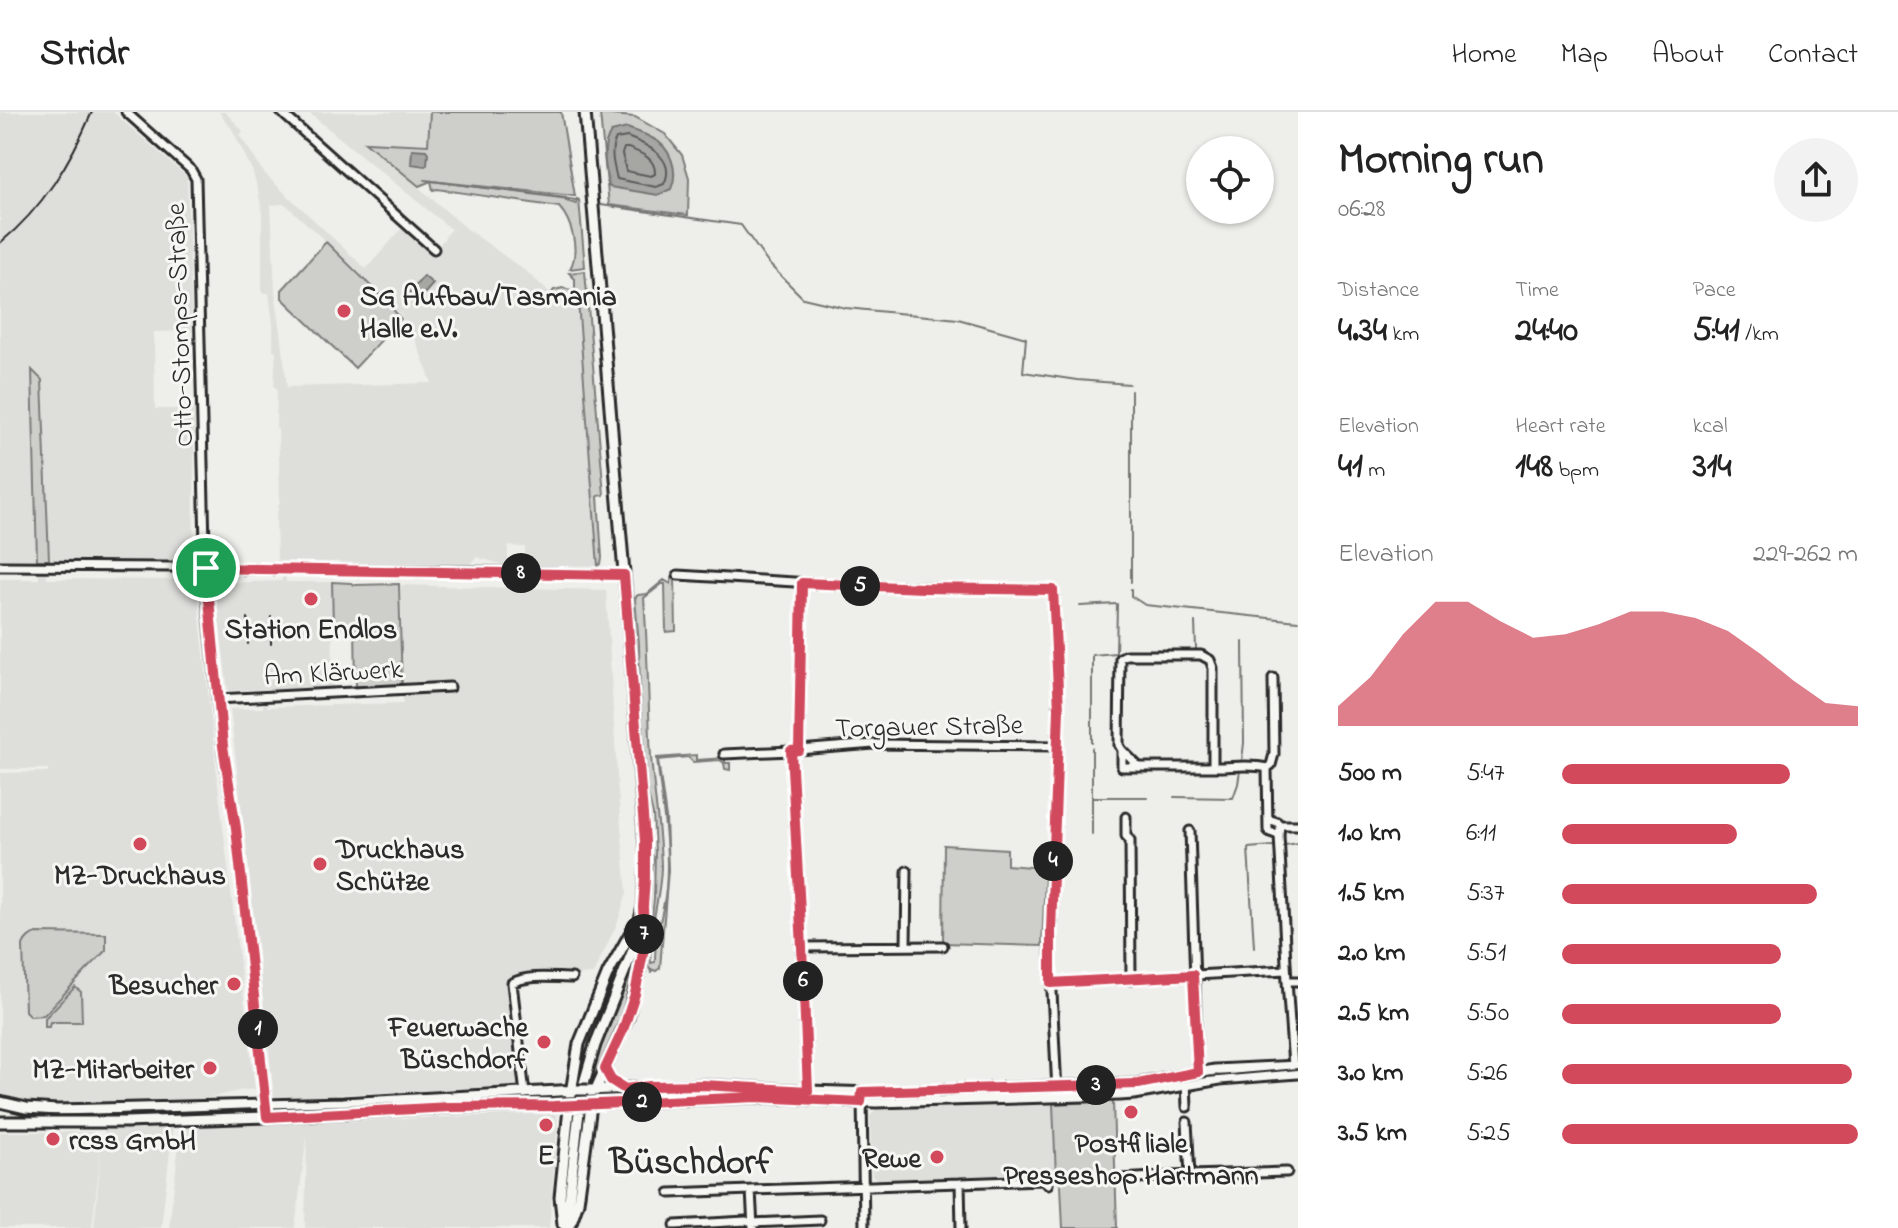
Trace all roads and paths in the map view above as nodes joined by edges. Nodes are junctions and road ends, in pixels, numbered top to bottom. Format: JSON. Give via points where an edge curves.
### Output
{"nodes":[{"id":1,"x":126,"y":112,"type":"edge"},
{"id":2,"x":281,"y":112,"type":"edge"},
{"id":3,"x":585,"y":112,"type":"edge"},
{"id":4,"x":434,"y":249,"type":"dead end"},
{"id":5,"x":0,"y":566,"type":"edge"},
{"id":6,"x":206,"y":568,"type":"junction"},
{"id":7,"x":624,"y":575,"type":"junction"},
{"id":8,"x":678,"y":575,"type":"dead end"},
{"id":9,"x":802,"y":583,"type":"junction"},
{"id":10,"x":1273,"y":678,"type":"dead end"},
{"id":11,"x":450,"y":687,"type":"dead end"},
{"id":12,"x":217,"y":699,"type":"junction"},
{"id":13,"x":1058,"y":746,"type":"junction"},
{"id":14,"x":795,"y":750,"type":"junction"},
{"id":15,"x":724,"y":754,"type":"dead end"},
{"id":16,"x":1213,"y":767,"type":"junction"},
{"id":17,"x":1267,"y":768,"type":"junction"},
{"id":18,"x":1126,"y":817,"type":"dead end"},
{"id":19,"x":1268,"y":819,"type":"junction"},
{"id":20,"x":1280,"y":825,"type":"junction"},
{"id":21,"x":1298,"y":825,"type":"edge"},
{"id":22,"x":1190,"y":831,"type":"dead end"},
{"id":23,"x":1279,"y":835,"type":"junction"},
{"id":24,"x":907,"y":871,"type":"dead end"},
{"id":25,"x":643,"y":907,"type":"junction"},
{"id":26,"x":906,"y":946,"type":"junction"},
{"id":27,"x":943,"y":946,"type":"dead end"},
{"id":28,"x":802,"y":947,"type":"junction"},
{"id":29,"x":1286,"y":970,"type":"junction"},
{"id":30,"x":1193,"y":975,"type":"junction"},
{"id":31,"x":572,"y":978,"type":"dead end"},
{"id":32,"x":1131,"y":980,"type":"junction"},
{"id":33,"x":1287,"y":981,"type":"junction"},
{"id":34,"x":1298,"y":981,"type":"edge"},
{"id":35,"x":1051,"y":983,"type":"junction"},
{"id":36,"x":1296,"y":1068,"type":"edge"},
{"id":37,"x":605,"y":1069,"type":"junction"},
{"id":38,"x":1198,"y":1072,"type":"junction"},
{"id":39,"x":1186,"y":1079,"type":"junction"},
{"id":40,"x":625,"y":1089,"type":"junction"},
{"id":41,"x":574,"y":1090,"type":"junction"},
{"id":42,"x":592,"y":1090,"type":"junction"},
{"id":43,"x":1057,"y":1092,"type":"junction"},
{"id":44,"x":525,"y":1094,"type":"junction"},
{"id":45,"x":808,"y":1096,"type":"junction"},
{"id":46,"x":862,"y":1097,"type":"junction"},
{"id":47,"x":0,"y":1102,"type":"edge"},
{"id":48,"x":589,"y":1104,"type":"junction"},
{"id":49,"x":266,"y":1105,"type":"junction"},
{"id":50,"x":572,"y":1105,"type":"junction"},
{"id":51,"x":1187,"y":1107,"type":"dead end"},
{"id":52,"x":267,"y":1117,"type":"junction"},
{"id":53,"x":0,"y":1122,"type":"edge"},
{"id":54,"x":1187,"y":1122,"type":"dead end"},
{"id":55,"x":1287,"y":1172,"type":"dead end"},
{"id":56,"x":1190,"y":1175,"type":"junction"},
{"id":57,"x":1120,"y":1179,"type":"dead end"},
{"id":58,"x":960,"y":1183,"type":"junction"},
{"id":59,"x":1048,"y":1184,"type":"dead end"},
{"id":60,"x":863,"y":1186,"type":"junction"},
{"id":61,"x":751,"y":1190,"type":"junction"},
{"id":62,"x":670,"y":1193,"type":"dead end"},
{"id":63,"x":820,"y":1220,"type":"dead end"},
{"id":64,"x":675,"y":1225,"type":"dead end"},
{"id":65,"x":752,"y":1225,"type":"edge"},
{"id":66,"x":566,"y":1228,"type":"edge"},
{"id":67,"x":864,"y":1228,"type":"edge"},
{"id":68,"x":961,"y":1228,"type":"edge"}],
"edges":[{"from":1,"to":6,"type":"street","name":"Otto-Stomps-Straße","via":[[196,179]]},
{"from":2,"to":4,"type":"street"},
{"from":3,"to":7,"type":"main road"},
{"from":5,"to":6,"type":"street"},
{"from":6,"to":7,"type":"street"},
{"from":6,"to":12,"type":"street","name":"Otto-Stomps-Straße"},
{"from":7,"to":25,"type":"main road","via":[[645,841]]},
{"from":8,"to":9,"type":"street"},
{"from":9,"to":13,"type":"street","via":[[1053,590]]},
{"from":9,"to":14,"type":"street"},
{"from":10,"to":17,"type":"street","via":[[1274,754]]},
{"from":11,"to":12,"type":"street","name":"Am Klärwerk"},
{"from":12,"to":49,"type":"street","name":"Otto-Stomps-Straße"},
{"from":13,"to":14,"type":"street","name":"Torgauer Straße","via":[[874,744]]},
{"from":13,"to":35,"type":"street"},
{"from":14,"to":15,"type":"street","name":"Torgauer Straße"},
{"from":14,"to":28,"type":"street"},
{"from":16,"to":16,"type":"street","via":[[1210,660],[1201,655],[1120,658],[1122,750],[1139,767]]},
{"from":16,"to":17,"type":"street"},
{"from":17,"to":19,"type":"street"},
{"from":18,"to":32,"type":"street"},
{"from":19,"to":20,"type":"street"},
{"from":19,"to":23,"type":"street","via":[[1270,832]]},
{"from":20,"to":21,"type":"street"},
{"from":20,"to":23,"type":"street"},
{"from":22,"to":30,"type":"street"},
{"from":23,"to":29,"type":"street"},
{"from":24,"to":26,"type":"street"},
{"from":25,"to":37,"type":"main road","via":[[638,979]]},
{"from":25,"to":41,"type":"main road","via":[[581,1036]]},
{"from":25,"to":66,"type":"main road","via":[[629,963],[584,1083]]},
{"from":26,"to":27,"type":"street"},
{"from":26,"to":28,"type":"street"},
{"from":28,"to":45,"type":"street"},
{"from":29,"to":30,"type":"street"},
{"from":29,"to":33,"type":"street"},
{"from":30,"to":32,"type":"street"},
{"from":30,"to":38,"type":"street"},
{"from":31,"to":44,"type":"street","via":[[512,983]]},
{"from":32,"to":35,"type":"street"},
{"from":33,"to":34,"type":"street"},
{"from":33,"to":36,"type":"street"},
{"from":35,"to":43,"type":"street"},
{"from":36,"to":38,"type":"main road"},
{"from":36,"to":39,"type":"main road"},
{"from":37,"to":40,"type":"main road"},
{"from":37,"to":42,"type":"main road"},
{"from":38,"to":39,"type":"main road"},
{"from":39,"to":43,"type":"main road","via":[[1134,1094]]},
{"from":39,"to":51,"type":"street"},
{"from":40,"to":42,"type":"main road"},
{"from":40,"to":45,"type":"main road","via":[[703,1085]]},
{"from":41,"to":42,"type":"main road","bridge":true},
{"from":41,"to":44,"type":"main road"},
{"from":41,"to":50,"type":"main road"},
{"from":42,"to":48,"type":"main road"},
{"from":43,"to":46,"type":"main road"},
{"from":44,"to":49,"type":"main road"},
{"from":45,"to":46,"type":"main road"},
{"from":45,"to":48,"type":"main road"},
{"from":46,"to":60,"type":"street"},
{"from":47,"to":49,"type":"main road","via":[[57,1110]]},
{"from":48,"to":50,"type":"main road","bridge":true},
{"from":48,"to":66,"type":"main road","via":[[578,1202]]},
{"from":49,"to":52,"type":"street","name":"Otto-Stomps-Straße"},
{"from":50,"to":52,"type":"main road"},
{"from":50,"to":66,"type":"main road","via":[[560,1197]]},
{"from":52,"to":53,"type":"main road"},
{"from":54,"to":56,"type":"street"},
{"from":55,"to":56,"type":"street"},
{"from":56,"to":57,"type":"street"},
{"from":58,"to":59,"type":"street"},
{"from":58,"to":60,"type":"street"},
{"from":58,"to":68,"type":"street"},
{"from":60,"to":61,"type":"street"},
{"from":60,"to":67,"type":"street"},
{"from":61,"to":62,"type":"street"},
{"from":61,"to":65,"type":"street"},
{"from":63,"to":65,"type":"street"},
{"from":64,"to":65,"type":"street"}]}
